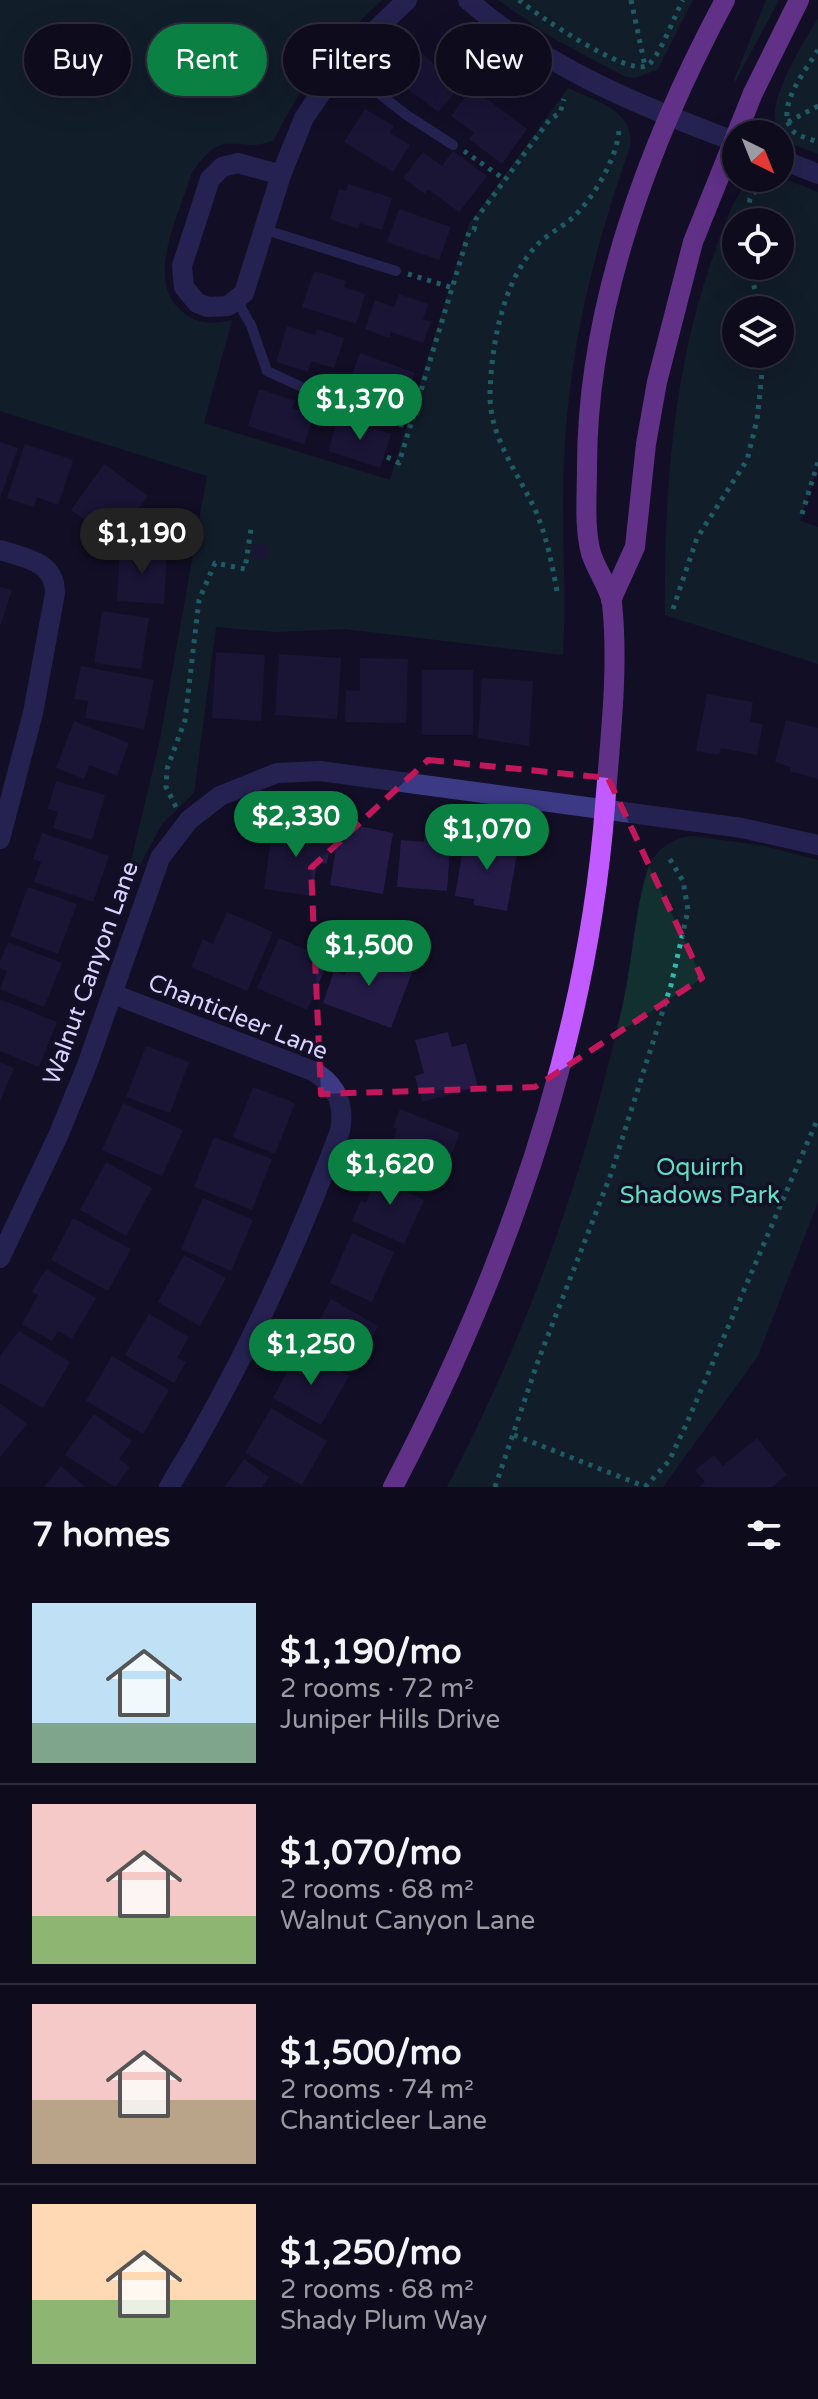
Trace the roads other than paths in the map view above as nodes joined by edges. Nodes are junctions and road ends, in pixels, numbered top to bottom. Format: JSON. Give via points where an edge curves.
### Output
{"nodes":[{"id":1,"x":407,"y":0,"type":"edge"},
{"id":2,"x":468,"y":0,"type":"edge"},
{"id":3,"x":725,"y":0,"type":"edge"},
{"id":4,"x":799,"y":0,"type":"edge"},
{"id":5,"x":382,"y":24,"type":"edge"},
{"id":6,"x":319,"y":96,"type":"edge"},
{"id":7,"x":382,"y":96,"type":"edge"},
{"id":8,"x":669,"y":117,"type":"junction"},
{"id":9,"x":744,"y":120,"type":"edge"},
{"id":10,"x":722,"y":137,"type":"edge"},
{"id":11,"x":453,"y":145,"type":"road end"},
{"id":12,"x":794,"y":165,"type":"edge"},
{"id":13,"x":722,"y":171,"type":"edge"},
{"id":14,"x":818,"y":174,"type":"edge"},
{"id":15,"x":281,"y":175,"type":"junction"},
{"id":16,"x":266,"y":230,"type":"junction"},
{"id":17,"x":396,"y":271,"type":"road end"},
{"id":18,"x":237,"y":301,"type":"junction"},
{"id":19,"x":358,"y":413,"type":"road end"},
{"id":20,"x":0,"y":550,"type":"edge"},
{"id":21,"x":611,"y":600,"type":"junction"},
{"id":22,"x":605,"y":810,"type":"junction"},
{"id":23,"x":0,"y":839,"type":"edge"},
{"id":24,"x":818,"y":845,"type":"edge"},
{"id":25,"x":113,"y":994,"type":"junction"},
{"id":26,"x":0,"y":1258,"type":"edge"},
{"id":27,"x":169,"y":1487,"type":"edge"},
{"id":28,"x":393,"y":1487,"type":"edge"}],
"edges":[{"from":1,"to":5,"type":"street"},
{"from":2,"to":8,"type":"street","via":[[545,58]]},
{"from":3,"to":8,"type":"main road"},
{"from":4,"to":9,"type":"main road"},
{"from":6,"to":15,"type":"street"},
{"from":7,"to":11,"type":"lane"},
{"from":8,"to":10,"type":"street"},
{"from":8,"to":21,"type":"main road","via":[[622,250],[593,380],[587,466],[591,551]]},
{"from":12,"to":14,"type":"street"},
{"from":13,"to":21,"type":"main road","via":[[693,242],[671,320],[646,444],[635,547]]},
{"from":15,"to":16,"type":"street"},
{"from":15,"to":18,"type":"street","via":[[230,164],[215,172],[207,187],[182,266],[184,287],[208,307]]},
{"from":16,"to":17,"type":"lane"},
{"from":16,"to":18,"type":"street","via":[[249,284]]},
{"from":18,"to":19,"type":"lane","via":[[267,371]]},
{"from":20,"to":23,"type":"street","via":[[36,562],[52,574],[55,593]]},
{"from":21,"to":22,"type":"main road"},
{"from":22,"to":24,"type":"street","name":"Walnut Canyon Lane","via":[[742,828]]},
{"from":22,"to":25,"type":"street","name":"Walnut Canyon Lane","via":[[320,771],[256,779],[204,807],[165,851],[153,872]]},
{"from":22,"to":28,"type":"main road","via":[[580,972],[538,1140],[458,1355]]},
{"from":25,"to":26,"type":"street","name":"Walnut Canyon Lane","via":[[58,1136]]},
{"from":25,"to":27,"type":"street","name":"Chanticleer Lane","via":[[313,1071],[324,1077],[342,1107],[340,1131],[281,1278],[240,1364]]}]}
